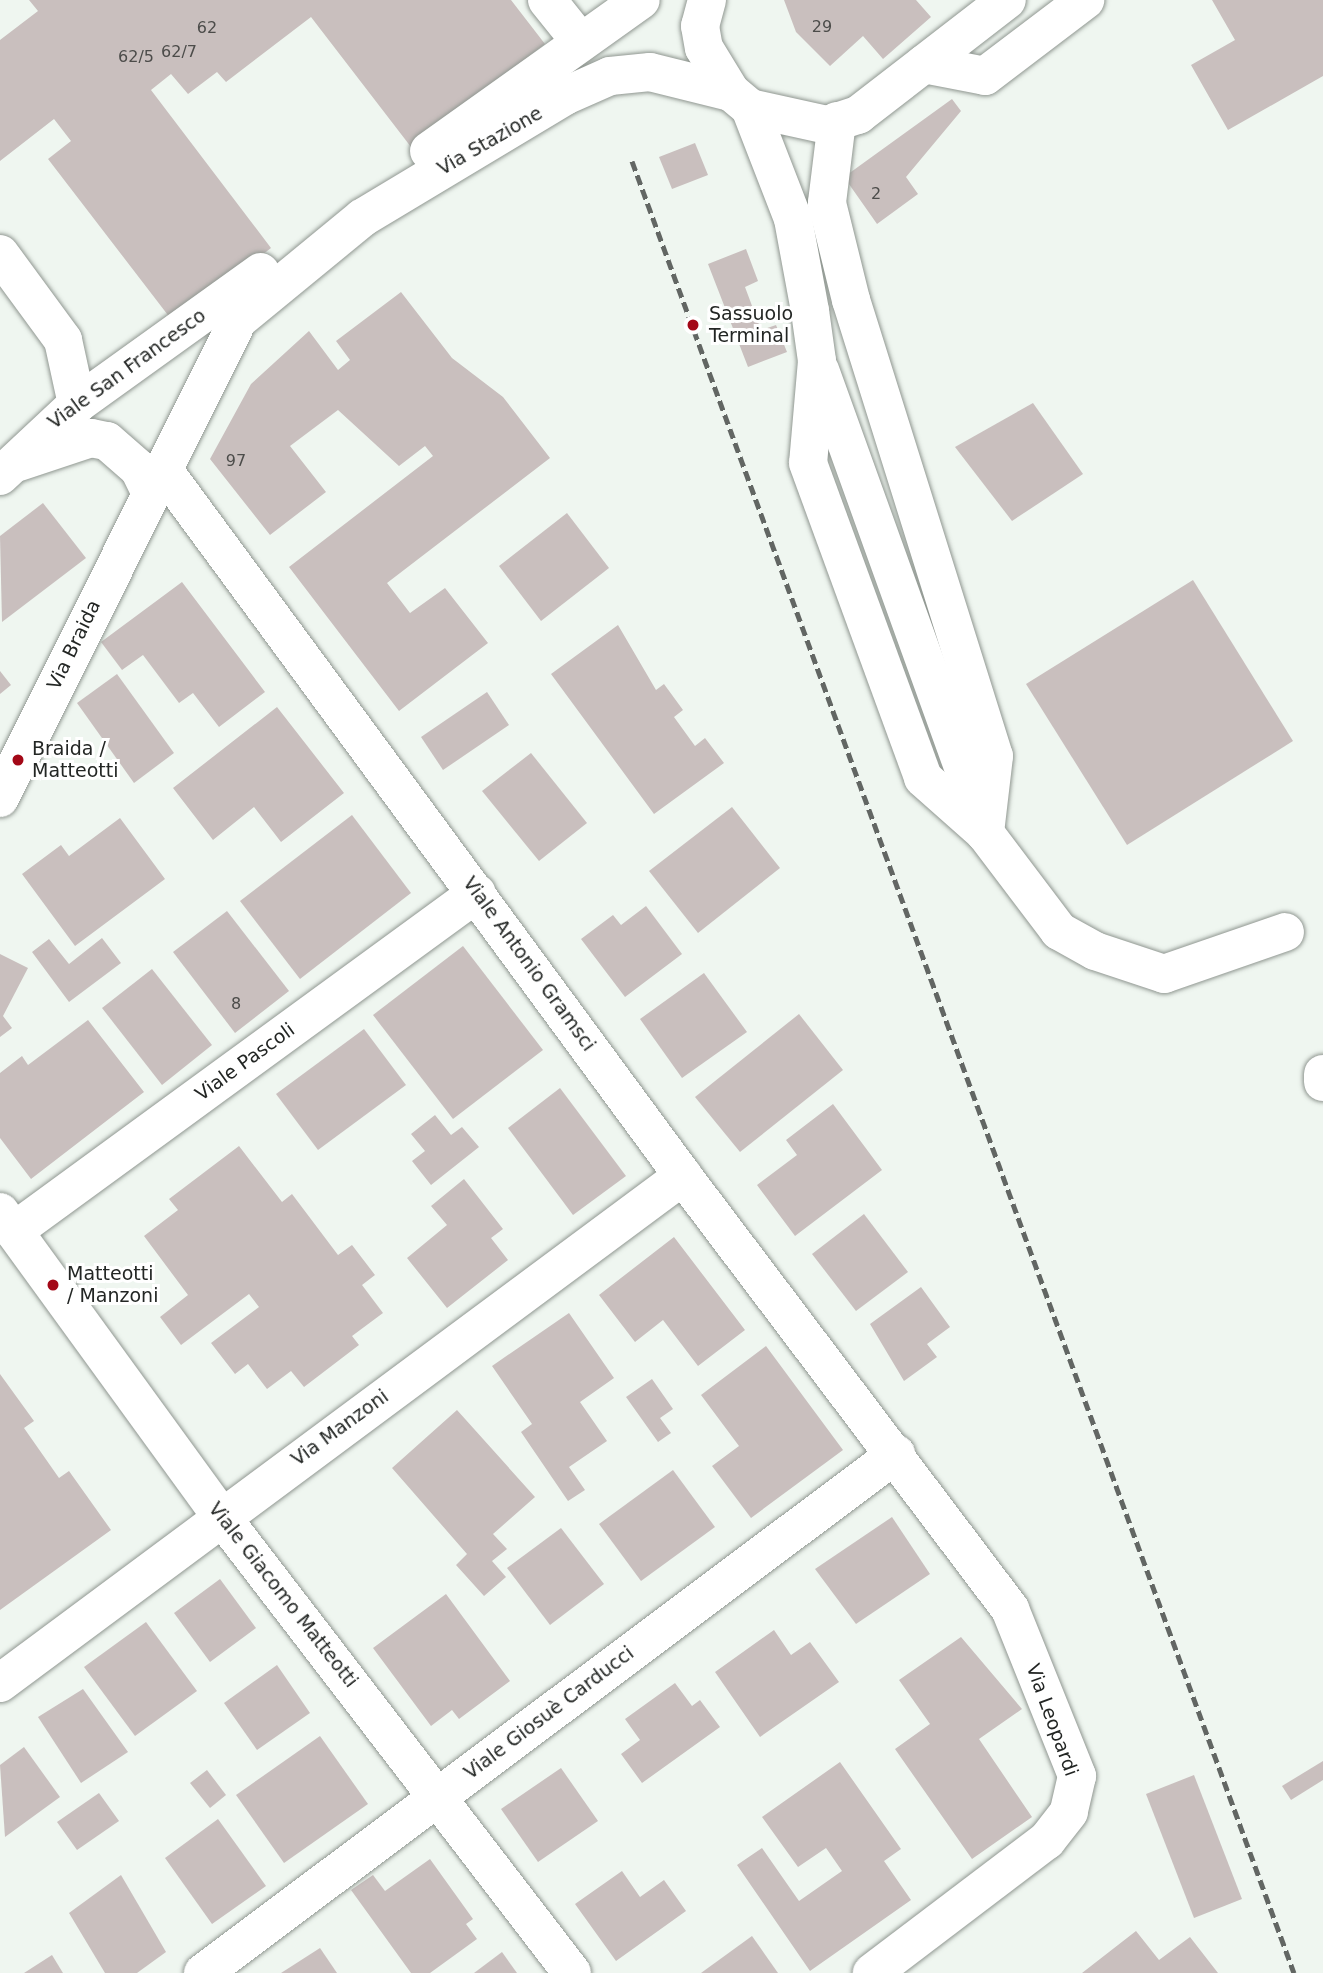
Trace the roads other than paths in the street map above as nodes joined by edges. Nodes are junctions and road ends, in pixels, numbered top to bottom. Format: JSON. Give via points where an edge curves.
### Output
{"nodes":[{"id":1,"x":547,"y":0,"type":"edge"},
{"id":2,"x":641,"y":0,"type":"edge"},
{"id":3,"x":707,"y":0,"type":"edge"},
{"id":4,"x":1007,"y":0,"type":"edge"},
{"id":5,"x":1085,"y":0,"type":"edge"},
{"id":6,"x":580,"y":41,"type":"junction"},
{"id":7,"x":924,"y":64,"type":"junction"},
{"id":8,"x":741,"y":100,"type":"junction"},
{"id":9,"x":837,"y":121,"type":"junction"},
{"id":10,"x":838,"y":248,"type":"junction"},
{"id":11,"x":0,"y":254,"type":"edge"},
{"id":12,"x":800,"y":257,"type":"junction"},
{"id":13,"x":269,"y":279,"type":"junction"},
{"id":14,"x":77,"y":404,"type":"junction"},
{"id":15,"x":8,"y":469,"type":"edge"},
{"id":16,"x":158,"y":482,"type":"junction"},
{"id":17,"x":0,"y":799,"type":"edge"},
{"id":18,"x":985,"y":833,"type":"junction"},
{"id":19,"x":477,"y":893,"type":"junction"},
{"id":20,"x":1285,"y":932,"type":"dead end"},
{"id":21,"x":682,"y":1176,"type":"junction"},
{"id":22,"x":7,"y":1222,"type":"edge"},
{"id":23,"x":896,"y":1454,"type":"junction"},
{"id":24,"x":221,"y":1516,"type":"junction"},
{"id":25,"x":0,"y":1684,"type":"edge"},
{"id":26,"x":440,"y":1796,"type":"junction"},
{"id":27,"x":203,"y":1973,"type":"edge"},
{"id":28,"x":572,"y":1973,"type":"edge"},
{"id":29,"x":872,"y":1973,"type":"edge"}],
"edges":[{"from":1,"to":6,"type":"street"},
{"from":2,"to":6,"type":"street","name":"Via Stazione"},
{"from":3,"to":8,"type":"street","via":[[700,26],[704,48]]},
{"from":4,"to":7,"type":"street"},
{"from":5,"to":7,"type":"street","via":[[985,76]]},
{"from":6,"to":13,"type":"street","name":"Via Stazione"},
{"from":7,"to":9,"type":"street","via":[[858,115]]},
{"from":8,"to":9,"type":"street","name":"Via Stazione","via":[[792,120]]},
{"from":8,"to":12,"type":"street","via":[[793,219]]},
{"from":8,"to":13,"type":"street","name":"Via Stazione","via":[[650,72],[610,76],[362,218]]},
{"from":9,"to":10,"type":"street","via":[[827,203]]},
{"from":10,"to":12,"type":"street"},
{"from":10,"to":18,"type":"street","via":[[994,757]]},
{"from":11,"to":14,"type":"street","via":[[63,340]]},
{"from":12,"to":18,"type":"street","via":[[817,361],[808,463],[923,778]]},
{"from":13,"to":14,"type":"street","name":"Viale San Francesco"},
{"from":13,"to":16,"type":"street","name":"Via Braida","via":[[238,320]]},
{"from":14,"to":15,"type":"street","name":"Viale San Francesco","via":[[31,440]]},
{"from":15,"to":16,"type":"street","via":[[91,438],[107,440]]},
{"from":16,"to":17,"type":"street","name":"Via Braida"},
{"from":16,"to":19,"type":"street","name":"Viale Antonio Gramsci"},
{"from":18,"to":20,"type":"street","via":[[1059,931],[1095,951],[1164,975]]},
{"from":19,"to":21,"type":"street","name":"Viale Antonio Gramsci"},
{"from":19,"to":22,"type":"street","name":"Viale Pascoli"},
{"from":21,"to":23,"type":"street","name":"Viale Antonio Gramsci"},
{"from":21,"to":24,"type":"street","name":"Via Manzoni"},
{"from":22,"to":24,"type":"street","name":"Viale Giacomo Matteotti"},
{"from":23,"to":26,"type":"street","name":"Viale Giosuè Carducci"},
{"from":23,"to":29,"type":"street","name":"Via Leopardi","via":[[1010,1609],[1077,1776],[1069,1812],[1047,1840]]},
{"from":24,"to":25,"type":"street","name":"Via Manzoni"},
{"from":24,"to":26,"type":"street","name":"Viale Giacomo Matteotti"},
{"from":26,"to":27,"type":"street","name":"Viale Giosuè Carducci"},
{"from":26,"to":28,"type":"street","name":"Viale Giacomo Matteotti"}]}
